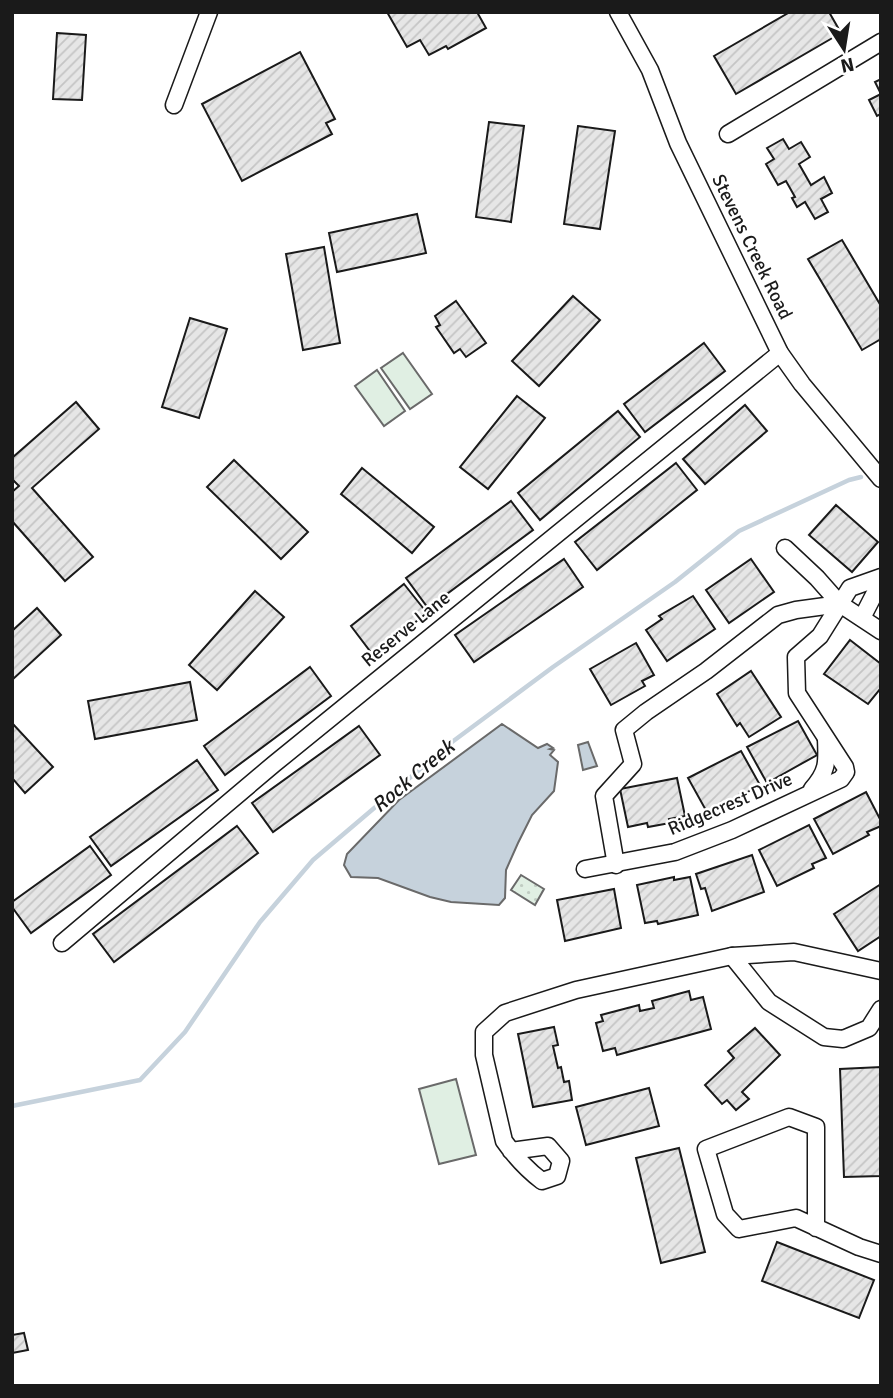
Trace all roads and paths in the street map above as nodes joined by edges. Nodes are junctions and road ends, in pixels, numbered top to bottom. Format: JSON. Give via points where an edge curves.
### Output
{"nodes":[{"id":1,"x":209,"y":12,"type":"edge"},
{"id":2,"x":618,"y":12,"type":"edge"},
{"id":3,"x":881,"y":42,"type":"edge"},
{"id":4,"x":174,"y":105,"type":"dead end"},
{"id":5,"x":728,"y":134,"type":"dead end"},
{"id":6,"x":780,"y":353,"type":"junction"},
{"id":7,"x":881,"y":479,"type":"edge"},
{"id":8,"x":785,"y":548,"type":"dead end"},
{"id":9,"x":881,"y":579,"type":"edge"},
{"id":10,"x":840,"y":604,"type":"junction"},
{"id":11,"x":862,"y":618,"type":"junction"},
{"id":12,"x":881,"y":631,"type":"edge"},
{"id":13,"x":616,"y":865,"type":"junction"},
{"id":14,"x":585,"y":869,"type":"dead end"},
{"id":15,"x":62,"y":943,"type":"dead end"},
{"id":16,"x":732,"y":956,"type":"junction"},
{"id":17,"x":881,"y":971,"type":"edge"},
{"id":18,"x":881,"y":1009,"type":"edge"},
{"id":19,"x":511,"y":1151,"type":"dead end"},
{"id":20,"x":816,"y":1228,"type":"junction"},
{"id":21,"x":881,"y":1254,"type":"edge"}],
"edges":[{"from":1,"to":4,"type":"street"},
{"from":2,"to":6,"type":"street","name":"Stevens Creek Road","via":[[650,70],[678,143]]},
{"from":3,"to":5,"type":"street"},
{"from":6,"to":7,"type":"street","name":"Stevens Creek Road"},
{"from":6,"to":15,"type":"street","name":"Reserve Lane","via":[[274,764]]},
{"from":8,"to":10,"type":"street"},
{"from":9,"to":10,"type":"street","via":[[850,588]]},
{"from":9,"to":11,"type":"street"},
{"from":10,"to":11,"type":"street"},
{"from":10,"to":13,"type":"street","via":[[778,615],[624,730],[633,764],[604,796]]},
{"from":10,"to":13,"type":"street","name":"Ridgecrest Drive","via":[[820,636],[796,657],[797,693],[845,767],[841,779],[675,852]]},
{"from":11,"to":12,"type":"street"},
{"from":13,"to":14,"type":"street","name":"Ridgecrest Drive"},
{"from":16,"to":17,"type":"street","via":[[794,953]]},
{"from":16,"to":18,"type":"street","via":[[769,1002],[824,1037],[843,1039],[869,1028]]},
{"from":16,"to":19,"type":"street","via":[[576,990],[505,1013],[484,1032],[484,1055],[504,1140]]},
{"from":20,"to":20,"type":"street","via":[[816,1127],[789,1117],[706,1149],[725,1214],[739,1229],[796,1218]]},
{"from":20,"to":21,"type":"street"}]}
